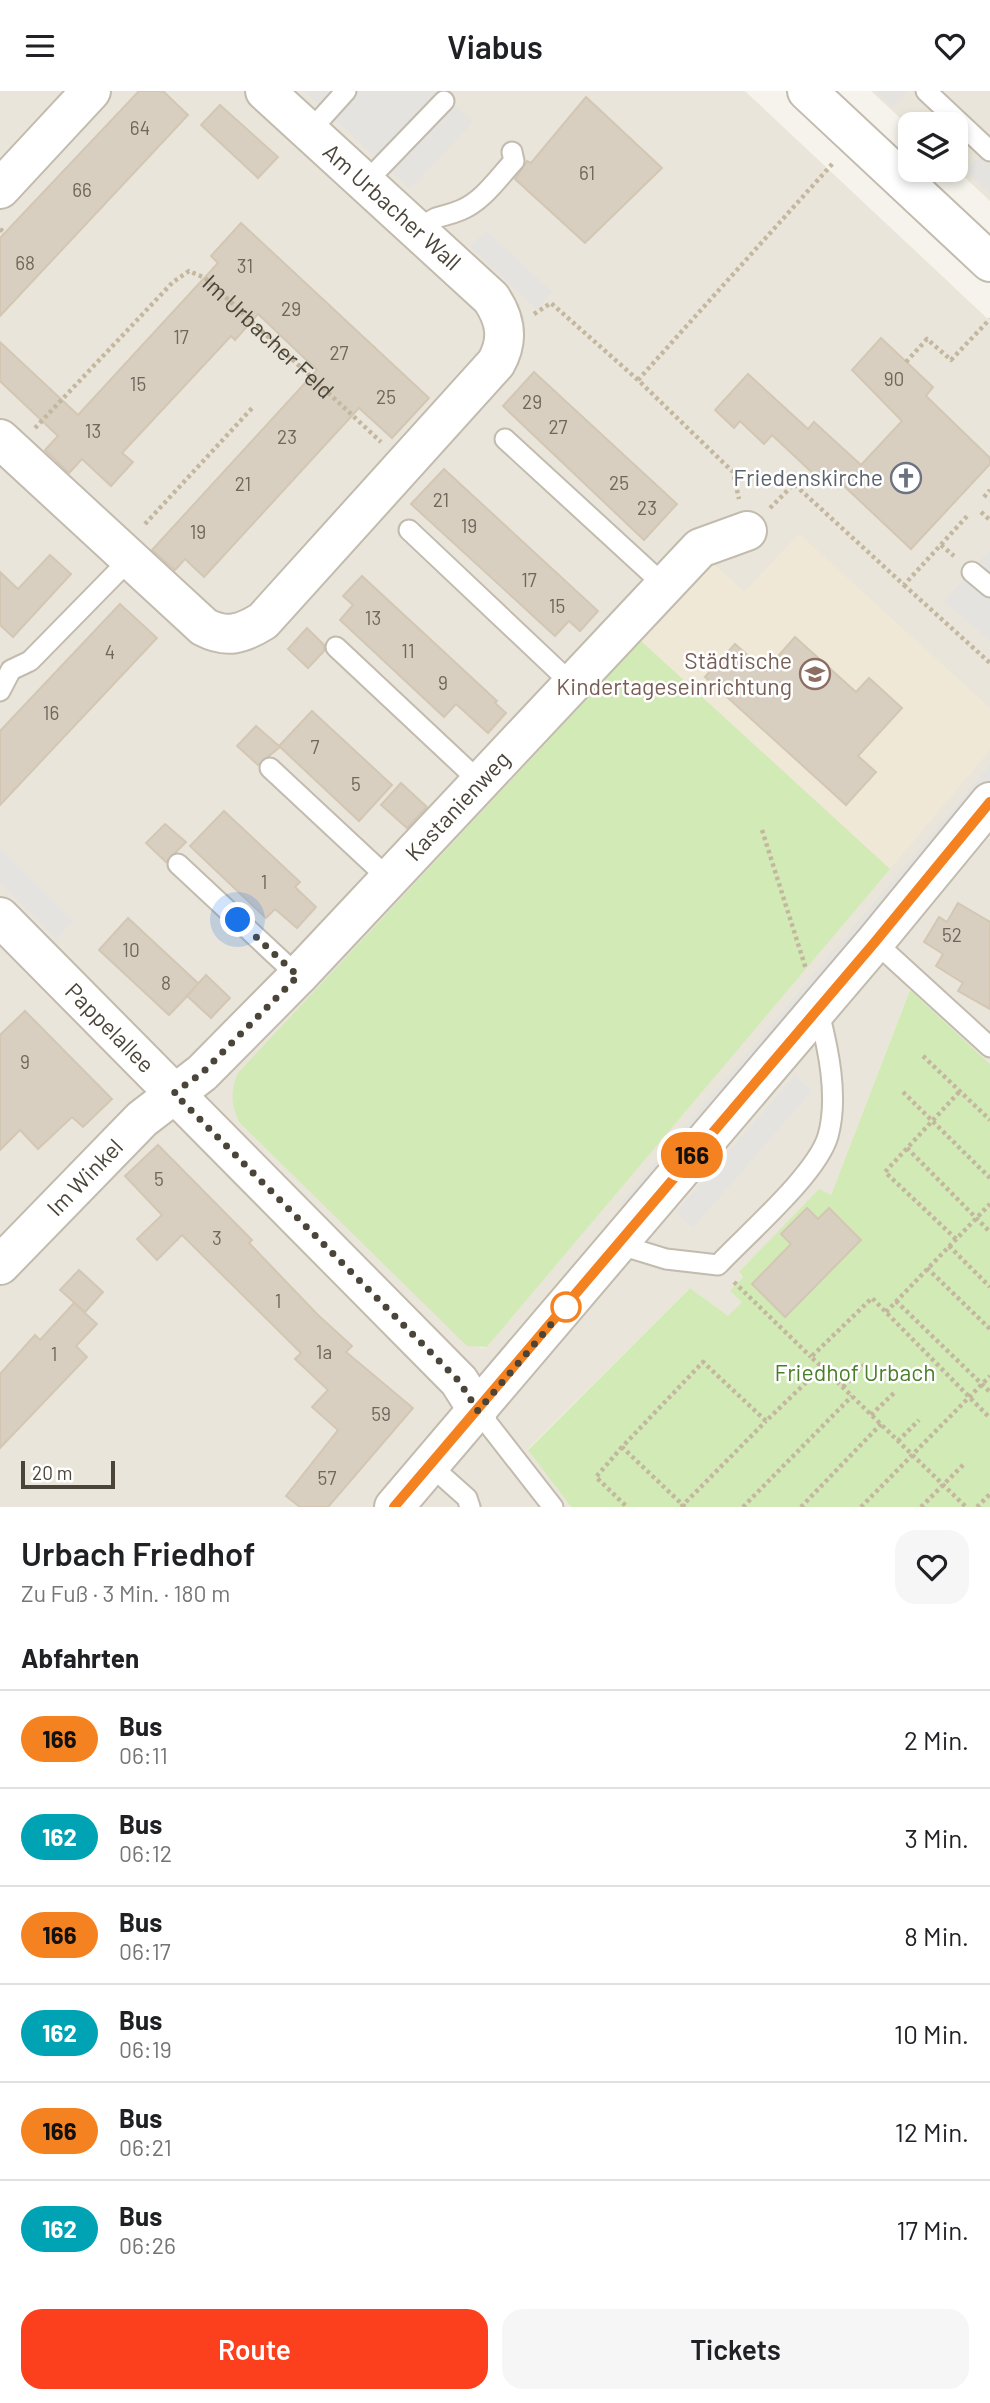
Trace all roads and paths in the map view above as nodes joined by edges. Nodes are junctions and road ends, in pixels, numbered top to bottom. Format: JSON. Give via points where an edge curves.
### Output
{"nodes":[{"id":1,"x":91,"y":91,"type":"edge"},
{"id":2,"x":265,"y":91,"type":"edge"},
{"id":3,"x":346,"y":91,"type":"edge"},
{"id":4,"x":807,"y":91,"type":"edge"},
{"id":5,"x":926,"y":91,"type":"edge"},
{"id":6,"x":444,"y":101,"type":"dead end"},
{"id":7,"x":309,"y":132,"type":"junction"},
{"id":8,"x":858,"y":139,"type":"junction"},
{"id":9,"x":990,"y":151,"type":"edge"},
{"id":10,"x":512,"y":152,"type":"dead end"},
{"id":11,"x":365,"y":183,"type":"junction"},
{"id":12,"x":0,"y":189,"type":"edge"},
{"id":13,"x":0,"y":229,"type":"edge"},
{"id":14,"x":419,"y":232,"type":"junction"},
{"id":15,"x":5,"y":233,"type":"dead end"},
{"id":16,"x":990,"y":262,"type":"edge"},
{"id":17,"x":990,"y":319,"type":"edge"},
{"id":18,"x":505,"y":333,"type":"junction"},
{"id":19,"x":906,"y":362,"type":"dead end"},
{"id":20,"x":638,"y":380,"type":"junction"},
{"id":21,"x":254,"y":407,"type":"dead end"},
{"id":22,"x":505,"y":439,"type":"dead end"},
{"id":23,"x":6,"y":445,"type":"edge"},
{"id":24,"x":404,"y":464,"type":"junction"},
{"id":25,"x":990,"y":490,"type":"edge"},
{"id":26,"x":984,"y":497,"type":"dead end"},
{"id":27,"x":981,"y":512,"type":"dead end"},
{"id":28,"x":969,"y":514,"type":"dead end"},
{"id":29,"x":990,"y":520,"type":"edge"},
{"id":30,"x":409,"y":530,"type":"dead end"},
{"id":31,"x":747,"y":531,"type":"junction"},
{"id":32,"x":941,"y":545,"type":"junction"},
{"id":33,"x":125,"y":554,"type":"junction"},
{"id":34,"x":951,"y":554,"type":"dead end"},
{"id":35,"x":972,"y":572,"type":"dead end"},
{"id":36,"x":664,"y":585,"type":"junction"},
{"id":37,"x":904,"y":585,"type":"junction"},
{"id":38,"x":990,"y":587,"type":"edge"},
{"id":39,"x":336,"y":647,"type":"dead end"},
{"id":40,"x":990,"y":663,"type":"edge"},
{"id":41,"x":6,"y":665,"type":"edge"},
{"id":42,"x":572,"y":684,"type":"junction"},
{"id":43,"x":0,"y":691,"type":"edge"},
{"id":44,"x":270,"y":768,"type":"dead end"},
{"id":45,"x":480,"y":782,"type":"junction"},
{"id":46,"x":990,"y":802,"type":"edge"},
{"id":47,"x":761,"y":830,"type":"dead end"},
{"id":48,"x":178,"y":864,"type":"dead end"},
{"id":49,"x":389,"y":879,"type":"junction"},
{"id":50,"x":0,"y":917,"type":"edge"},
{"id":51,"x":875,"y":942,"type":"junction"},
{"id":52,"x":298,"y":976,"type":"junction"},
{"id":53,"x":818,"y":1009,"type":"junction"},
{"id":54,"x":990,"y":1047,"type":"edge"},
{"id":55,"x":923,"y":1056,"type":"dead end"},
{"id":56,"x":960,"y":1091,"type":"junction"},
{"id":57,"x":903,"y":1092,"type":"dead end"},
{"id":58,"x":174,"y":1093,"type":"junction"},
{"id":59,"x":932,"y":1120,"type":"junction"},
{"id":60,"x":990,"y":1120,"type":"edge"},
{"id":61,"x":906,"y":1149,"type":"junction"},
{"id":62,"x":990,"y":1178,"type":"edge"},
{"id":63,"x":990,"y":1203,"type":"edge"},
{"id":64,"x":976,"y":1218,"type":"junction"},
{"id":65,"x":990,"y":1232,"type":"edge"},
{"id":66,"x":956,"y":1239,"type":"junction"},
{"id":67,"x":617,"y":1244,"type":"junction"},
{"id":68,"x":949,"y":1246,"type":"junction"},
{"id":69,"x":0,"y":1265,"type":"edge"},
{"id":70,"x":718,"y":1265,"type":"junction"},
{"id":71,"x":928,"y":1268,"type":"junction"},
{"id":72,"x":990,"y":1287,"type":"edge"},
{"id":73,"x":896,"y":1301,"type":"junction"},
{"id":74,"x":886,"y":1312,"type":"junction"},
{"id":75,"x":990,"y":1329,"type":"edge"},
{"id":76,"x":811,"y":1357,"type":"junction"},
{"id":77,"x":865,"y":1364,"type":"dead end"},
{"id":78,"x":822,"y":1367,"type":"junction"},
{"id":79,"x":990,"y":1376,"type":"edge"},
{"id":80,"x":982,"y":1384,"type":"junction"},
{"id":81,"x":843,"y":1387,"type":"junction"},
{"id":82,"x":990,"y":1392,"type":"edge"},
{"id":83,"x":894,"y":1393,"type":"dead end"},
{"id":84,"x":852,"y":1396,"type":"junction"},
{"id":85,"x":969,"y":1397,"type":"junction"},
{"id":86,"x":478,"y":1411,"type":"junction"},
{"id":87,"x":872,"y":1415,"type":"junction"},
{"id":88,"x":990,"y":1418,"type":"edge"},
{"id":89,"x":766,"y":1420,"type":"junction"},
{"id":90,"x":919,"y":1420,"type":"dead end"},
{"id":91,"x":881,"y":1424,"type":"junction"},
{"id":92,"x":898,"y":1441,"type":"junction"},
{"id":93,"x":622,"y":1447,"type":"junction"},
{"id":94,"x":913,"y":1455,"type":"junction"},
{"id":95,"x":964,"y":1464,"type":"dead end"},
{"id":96,"x":430,"y":1465,"type":"junction"},
{"id":97,"x":944,"y":1485,"type":"junction"},
{"id":98,"x":990,"y":1494,"type":"edge"},
{"id":99,"x":683,"y":1506,"type":"edge"},
{"id":100,"x":394,"y":1507,"type":"edge"},
{"id":101,"x":470,"y":1507,"type":"edge"},
{"id":102,"x":553,"y":1507,"type":"edge"},
{"id":103,"x":627,"y":1507,"type":"edge"},
{"id":104,"x":743,"y":1507,"type":"edge"},
{"id":105,"x":801,"y":1507,"type":"edge"},
{"id":106,"x":861,"y":1507,"type":"edge"},
{"id":107,"x":921,"y":1507,"type":"edge"},
{"id":108,"x":966,"y":1507,"type":"edge"},
{"id":109,"x":977,"y":1507,"type":"edge"}],
"edges":[{"from":1,"to":12,"type":"street"},
{"from":2,"to":7,"type":"street","name":"Am Urbacher Wall"},
{"from":3,"to":7,"type":"lane"},
{"from":4,"to":8,"type":"street"},
{"from":5,"to":9,"type":"lane"},
{"from":6,"to":11,"type":"lane"},
{"from":7,"to":11,"type":"street","name":"Am Urbacher Wall"},
{"from":8,"to":16,"type":"street"},
{"from":8,"to":20,"type":"path"},
{"from":10,"to":14,"type":"lane","via":[[514,161],[481,198],[461,210],[435,216]]},
{"from":11,"to":14,"type":"street","name":"Am Urbacher Wall"},
{"from":13,"to":15,"type":"path"},
{"from":14,"to":18,"type":"street","name":"Am Urbacher Wall","via":[[491,298],[501,312]]},
{"from":17,"to":19,"type":"path","via":[[951,360],[927,338]]},
{"from":18,"to":20,"type":"path","via":[[551,303]]},
{"from":18,"to":24,"type":"street","via":[[505,347],[496,363]]},
{"from":20,"to":31,"type":"path","via":[[733,472]]},
{"from":21,"to":33,"type":"path"},
{"from":22,"to":36,"type":"lane"},
{"from":23,"to":24,"type":"path","name":"Im Urbacher Feld","via":[[189,271],[205,278]]},
{"from":23,"to":33,"type":"street"},
{"from":24,"to":33,"type":"street","via":[[263,621],[246,632],[218,634],[204,627]]},
{"from":25,"to":26,"type":"path"},
{"from":27,"to":29,"type":"path"},
{"from":28,"to":32,"type":"path"},
{"from":30,"to":42,"type":"lane"},
{"from":31,"to":36,"type":"street","name":"Kastanienweg","via":[[700,548]]},
{"from":31,"to":37,"type":"path","via":[[794,484]]},
{"from":32,"to":34,"type":"path"},
{"from":32,"to":37,"type":"path"},
{"from":33,"to":41,"type":"lane","via":[[30,661]]},
{"from":35,"to":38,"type":"lane"},
{"from":36,"to":42,"type":"street","name":"Kastanienweg"},
{"from":37,"to":40,"type":"path"},
{"from":39,"to":45,"type":"lane"},
{"from":41,"to":43,"type":"lane"},
{"from":42,"to":45,"type":"street","name":"Kastanienweg"},
{"from":44,"to":49,"type":"lane"},
{"from":45,"to":49,"type":"street","name":"Kastanienweg"},
{"from":46,"to":51,"type":"street"},
{"from":47,"to":53,"type":"path"},
{"from":48,"to":52,"type":"lane"},
{"from":49,"to":52,"type":"street","name":"Kastanienweg"},
{"from":50,"to":58,"type":"street","name":"Pappelallee"},
{"from":51,"to":53,"type":"street"},
{"from":51,"to":54,"type":"lane"},
{"from":52,"to":58,"type":"street","name":"Kastanienweg","via":[[202,1073]]},
{"from":53,"to":67,"type":"street"},
{"from":53,"to":70,"type":"lane","via":[[828,1047],[832,1115],[828,1137],[816,1162]]},
{"from":55,"to":56,"type":"path"},
{"from":56,"to":59,"type":"path"},
{"from":56,"to":60,"type":"path"},
{"from":57,"to":59,"type":"path"},
{"from":58,"to":69,"type":"street","name":"Im Winkel","via":[[142,1119]]},
{"from":58,"to":86,"type":"street","name":"Pappelallee","via":[[459,1381]]},
{"from":59,"to":61,"type":"path"},
{"from":59,"to":62,"type":"path"},
{"from":61,"to":64,"type":"path"},
{"from":61,"to":66,"type":"path","via":[[885,1172]]},
{"from":63,"to":64,"type":"path"},
{"from":64,"to":65,"type":"path"},
{"from":64,"to":66,"type":"path"},
{"from":66,"to":68,"type":"path"},
{"from":67,"to":70,"type":"lane","via":[[666,1259]]},
{"from":67,"to":86,"type":"street"},
{"from":68,"to":71,"type":"path"},
{"from":68,"to":72,"type":"path"},
{"from":70,"to":76,"type":"path"},
{"from":71,"to":73,"type":"path"},
{"from":71,"to":75,"type":"path"},
{"from":73,"to":74,"type":"path"},
{"from":73,"to":80,"type":"path"},
{"from":74,"to":76,"type":"path","via":[[872,1299]]},
{"from":74,"to":85,"type":"path"},
{"from":76,"to":78,"type":"path"},
{"from":77,"to":81,"type":"path"},
{"from":78,"to":81,"type":"path"},
{"from":78,"to":89,"type":"path"},
{"from":79,"to":80,"type":"path"},
{"from":80,"to":82,"type":"path"},
{"from":80,"to":85,"type":"path"},
{"from":81,"to":84,"type":"path"},
{"from":83,"to":87,"type":"path"},
{"from":84,"to":87,"type":"path"},
{"from":84,"to":104,"type":"path"},
{"from":85,"to":88,"type":"path"},
{"from":85,"to":94,"type":"path"},
{"from":86,"to":96,"type":"street"},
{"from":86,"to":102,"type":"lane"},
{"from":87,"to":91,"type":"path"},
{"from":89,"to":93,"type":"path","via":[[704,1362]]},
{"from":89,"to":99,"type":"path"},
{"from":90,"to":92,"type":"path"},
{"from":91,"to":92,"type":"path"},
{"from":91,"to":105,"type":"path"},
{"from":92,"to":94,"type":"path"},
{"from":93,"to":99,"type":"path"},
{"from":93,"to":103,"type":"path","via":[[596,1477]]},
{"from":94,"to":97,"type":"path"},
{"from":94,"to":106,"type":"path"},
{"from":95,"to":97,"type":"path"},
{"from":96,"to":100,"type":"street"},
{"from":96,"to":101,"type":"lane","via":[[467,1498]]},
{"from":97,"to":107,"type":"path"},
{"from":97,"to":108,"type":"path"},
{"from":98,"to":109,"type":"path"}]}
